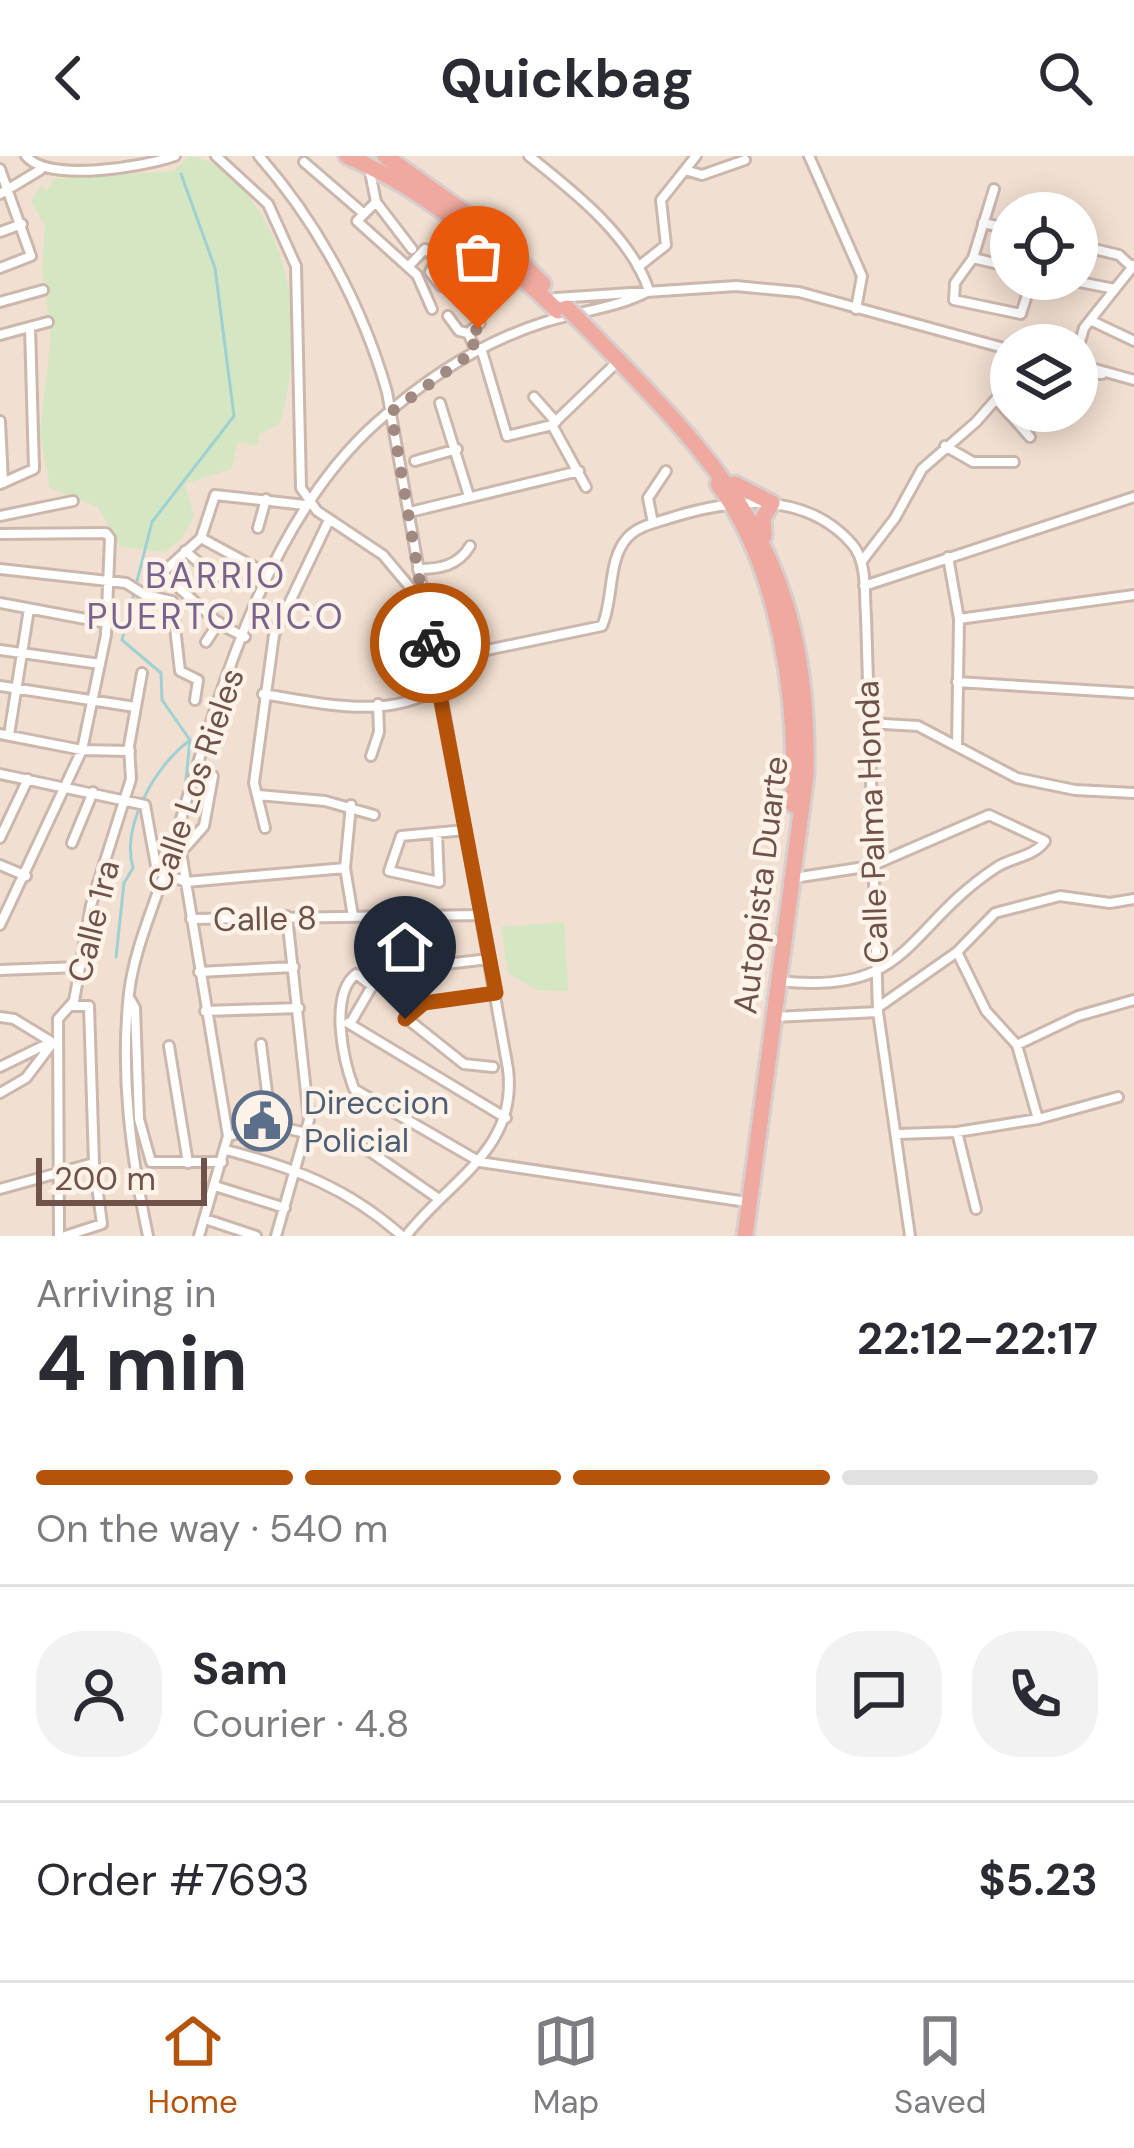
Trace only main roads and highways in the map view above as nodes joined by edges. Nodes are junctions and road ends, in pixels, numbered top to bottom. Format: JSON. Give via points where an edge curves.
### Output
{"nodes":[{"id":1,"x":347,"y":156,"type":"edge"},
{"id":2,"x":385,"y":156,"type":"edge"},
{"id":3,"x":559,"y":309,"type":"junction"},
{"id":4,"x":579,"y":326,"type":"junction"},
{"id":5,"x":724,"y":475,"type":"junction"},
{"id":6,"x":735,"y":502,"type":"junction"},
{"id":7,"x":764,"y":539,"type":"junction"},
{"id":8,"x":741,"y":1236,"type":"edge"}],
"edges":[{"from":1,"to":3,"type":"highway","via":[[458,219]]},
{"from":2,"to":3,"type":"highway","via":[[487,228]]},
{"from":3,"to":4,"type":"highway","bridge":true},
{"from":4,"to":5,"type":"highway","name":"Autopista Duarte"},
{"from":4,"to":6,"type":"highway","name":"Autopista Duarte"},
{"from":5,"to":6,"type":"highway","name":"Autopista Duarte"},
{"from":5,"to":7,"type":"highway","via":[[772,503]]},
{"from":6,"to":7,"type":"highway","name":"Autopista Duarte"},
{"from":6,"to":8,"type":"highway","name":"Autopista Duarte","via":[[786,649],[795,721],[792,825]]},
{"from":7,"to":8,"type":"highway","name":"Autopista Duarte","via":[[797,640],[807,720],[794,878]]}]}
